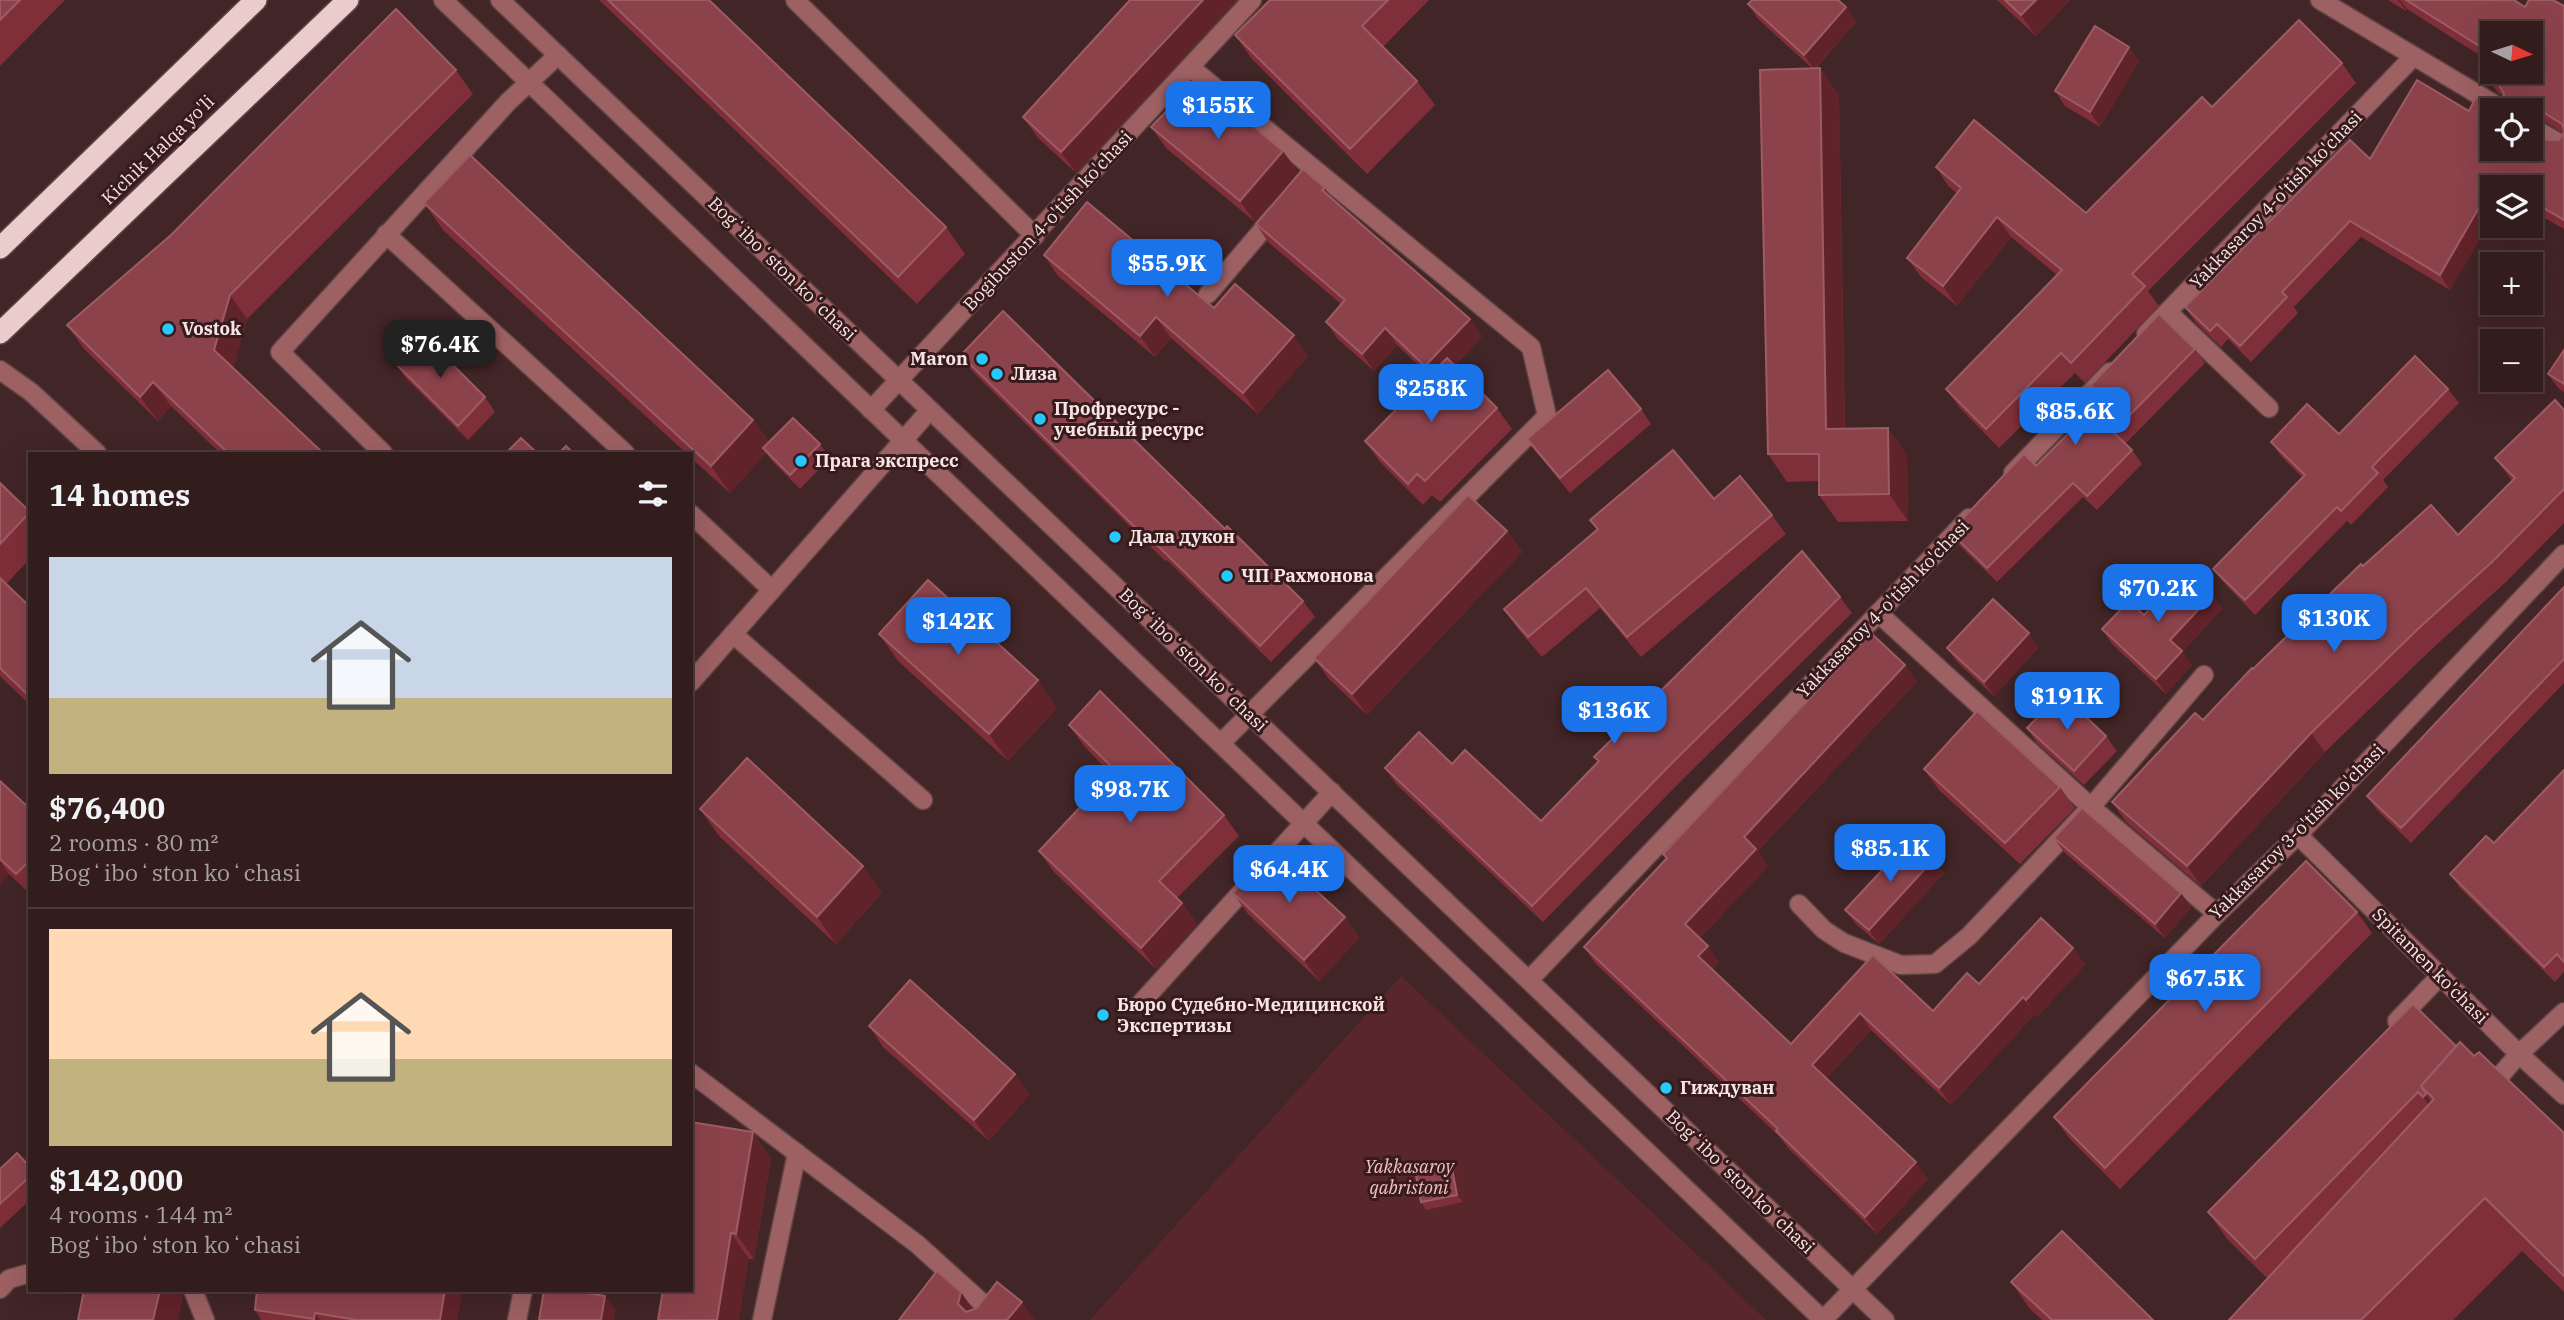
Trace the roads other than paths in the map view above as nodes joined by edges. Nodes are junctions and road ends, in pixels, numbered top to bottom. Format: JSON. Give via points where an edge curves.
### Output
{"nodes":[{"id":1,"x":256,"y":0,"type":"edge"},
{"id":2,"x":348,"y":0,"type":"edge"},
{"id":3,"x":443,"y":0,"type":"edge"},
{"id":4,"x":500,"y":0,"type":"edge"},
{"id":5,"x":796,"y":0,"type":"edge"},
{"id":6,"x":1252,"y":0,"type":"edge"},
{"id":7,"x":2320,"y":0,"type":"edge"},
{"id":8,"x":558,"y":55,"type":"junction"},
{"id":9,"x":2413,"y":57,"type":"junction"},
{"id":10,"x":1190,"y":67,"type":"junction"},
{"id":11,"x":529,"y":82,"type":"junction"},
{"id":12,"x":2483,"y":98,"type":"edge"},
{"id":13,"x":2543,"y":134,"type":"edge"},
{"id":14,"x":2564,"y":146,"type":"edge"},
{"id":15,"x":1288,"y":200,"type":"edge"},
{"id":16,"x":386,"y":234,"type":"junction"},
{"id":17,"x":1035,"y":236,"type":"junction"},
{"id":18,"x":0,"y":248,"type":"edge"},
{"id":19,"x":1208,"y":294,"type":"dead end"},
{"id":20,"x":2168,"y":312,"type":"junction"},
{"id":21,"x":0,"y":333,"type":"edge"},
{"id":22,"x":2139,"y":342,"type":"edge"},
{"id":23,"x":2119,"y":362,"type":"edge"},
{"id":24,"x":0,"y":370,"type":"edge"},
{"id":25,"x":899,"y":380,"type":"junction"},
{"id":26,"x":2269,"y":408,"type":"dead end"},
{"id":27,"x":872,"y":410,"type":"junction"},
{"id":28,"x":930,"y":410,"type":"junction"},
{"id":29,"x":903,"y":441,"type":"junction"},
{"id":30,"x":96,"y":452,"type":"edge"},
{"id":31,"x":382,"y":452,"type":"edge"},
{"id":32,"x":624,"y":452,"type":"edge"},
{"id":33,"x":2004,"y":483,"type":"edge"},
{"id":34,"x":1984,"y":503,"type":"edge"},
{"id":35,"x":693,"y":516,"type":"edge"},
{"id":36,"x":2564,"y":554,"type":"edge"},
{"id":37,"x":772,"y":590,"type":"junction"},
{"id":38,"x":1878,"y":613,"type":"junction"},
{"id":39,"x":733,"y":634,"type":"junction"},
{"id":40,"x":2204,"y":674,"type":"dead end"},
{"id":41,"x":693,"y":680,"type":"edge"},
{"id":42,"x":1249,"y":713,"type":"junction"},
{"id":43,"x":1220,"y":743,"type":"junction"},
{"id":44,"x":1332,"y":792,"type":"junction"},
{"id":45,"x":923,"y":800,"type":"dead end"},
{"id":46,"x":2091,"y":807,"type":"junction"},
{"id":47,"x":1304,"y":823,"type":"junction"},
{"id":48,"x":2298,"y":835,"type":"junction"},
{"id":49,"x":1799,"y":904,"type":"dead end"},
{"id":50,"x":2217,"y":914,"type":"junction"},
{"id":51,"x":2440,"y":976,"type":"junction"},
{"id":52,"x":1529,"y":980,"type":"junction"},
{"id":53,"x":1141,"y":1003,"type":"dead end"},
{"id":54,"x":2564,"y":1012,"type":"edge"},
{"id":55,"x":2385,"y":1034,"type":"edge"},
{"id":56,"x":2519,"y":1054,"type":"junction"},
{"id":57,"x":693,"y":1075,"type":"edge"},
{"id":58,"x":2564,"y":1095,"type":"edge"},
{"id":59,"x":2474,"y":1105,"type":"edge"},
{"id":60,"x":797,"y":1153,"type":"junction"},
{"id":61,"x":28,"y":1274,"type":"edge"},
{"id":62,"x":0,"y":1289,"type":"edge"},
{"id":63,"x":1853,"y":1290,"type":"junction"},
{"id":64,"x":194,"y":1292,"type":"edge"},
{"id":65,"x":523,"y":1292,"type":"edge"},
{"id":66,"x":205,"y":1320,"type":"edge"},
{"id":67,"x":517,"y":1320,"type":"edge"},
{"id":68,"x":762,"y":1320,"type":"edge"},
{"id":69,"x":982,"y":1320,"type":"edge"},
{"id":70,"x":1823,"y":1320,"type":"edge"},
{"id":71,"x":1885,"y":1320,"type":"edge"}],
"edges":[{"from":1,"to":18,"type":"highway"},
{"from":2,"to":21,"type":"highway","name":"Kichik Halqa yo'li"},
{"from":3,"to":11,"type":"street"},
{"from":4,"to":8,"type":"street","name":"Bogʻiboʻston koʻchasi"},
{"from":5,"to":17,"type":"street"},
{"from":6,"to":10,"type":"street","name":"Bogibuston 4-o'tish ko'chasi"},
{"from":7,"to":9,"type":"street"},
{"from":8,"to":11,"type":"street"},
{"from":8,"to":25,"type":"street","name":"Bogʻiboʻston koʻchasi"},
{"from":9,"to":12,"type":"street"},
{"from":9,"to":20,"type":"street","name":"Yakkasaroy 4-o'tish ko'chasi"},
{"from":10,"to":17,"type":"street","name":"Bogibuston 4-o'tish ko'chasi"},
{"from":10,"to":42,"type":"street","via":[[1310,174],[1531,346],[1547,416]]},
{"from":11,"to":16,"type":"street"},
{"from":11,"to":27,"type":"street"},
{"from":13,"to":14,"type":"street"},
{"from":15,"to":19,"type":"street"},
{"from":16,"to":31,"type":"street","via":[[280,352]]},
{"from":16,"to":32,"type":"street"},
{"from":17,"to":25,"type":"street","name":"Bogibuston 4-o'tish ko'chasi"},
{"from":20,"to":22,"type":"street","name":"Yakkasaroy 4-o'tish ko'chasi"},
{"from":20,"to":26,"type":"street"},
{"from":23,"to":33,"type":"street"},
{"from":24,"to":30,"type":"street","via":[[32,392]]},
{"from":25,"to":27,"type":"street","name":"Bogibuston 4-o'tish ko'chasi"},
{"from":25,"to":28,"type":"street","name":"Bogʻiboʻston koʻchasi"},
{"from":27,"to":29,"type":"street"},
{"from":28,"to":29,"type":"street"},
{"from":28,"to":42,"type":"street","name":"Bogʻiboʻston koʻchasi"},
{"from":29,"to":37,"type":"street"},
{"from":29,"to":43,"type":"street"},
{"from":34,"to":38,"type":"street","name":"Yakkasaroy 4-o'tish ko'chasi"},
{"from":35,"to":37,"type":"street"},
{"from":36,"to":48,"type":"street","name":"Yakkasaroy 3-o'tish ko'chasi"},
{"from":37,"to":39,"type":"street"},
{"from":38,"to":46,"type":"street"},
{"from":38,"to":52,"type":"street","name":"Yakkasaroy 4-o'tish ko'chasi"},
{"from":39,"to":41,"type":"street"},
{"from":39,"to":45,"type":"street"},
{"from":40,"to":46,"type":"street"},
{"from":42,"to":43,"type":"street"},
{"from":42,"to":44,"type":"street","name":"Bogʻiboʻston koʻchasi"},
{"from":43,"to":47,"type":"street"},
{"from":44,"to":47,"type":"street"},
{"from":44,"to":52,"type":"street","name":"Bogʻiboʻston koʻchasi"},
{"from":46,"to":49,"type":"street","via":[[1969,936],[1935,964],[1901,965],[1844,943]]},
{"from":46,"to":50,"type":"street"},
{"from":47,"to":53,"type":"street"},
{"from":47,"to":70,"type":"street"},
{"from":48,"to":50,"type":"street","name":"Yakkasaroy 3-o'tish ko'chasi"},
{"from":48,"to":51,"type":"street","name":"Spitamen ko'chasi"},
{"from":50,"to":63,"type":"street","name":"Yakkasaroy 3-o'tish ko'chasi"},
{"from":51,"to":55,"type":"street"},
{"from":51,"to":56,"type":"street","name":"Spitamen ko'chasi"},
{"from":52,"to":63,"type":"street","name":"Bogʻiboʻston koʻchasi"},
{"from":54,"to":56,"type":"street"},
{"from":56,"to":58,"type":"street","name":"Spitamen ko'chasi"},
{"from":56,"to":59,"type":"street"},
{"from":57,"to":60,"type":"street"},
{"from":60,"to":68,"type":"street"},
{"from":60,"to":69,"type":"street","via":[[917,1244],[990,1310]]},
{"from":61,"to":62,"type":"street","via":[[9,1279]]},
{"from":63,"to":70,"type":"street","name":"Yakkasaroy 3-o'tish ko'chasi"},
{"from":63,"to":71,"type":"street","name":"Bogʻiboʻston koʻchasi"},
{"from":64,"to":66,"type":"street"},
{"from":65,"to":67,"type":"street"}]}
